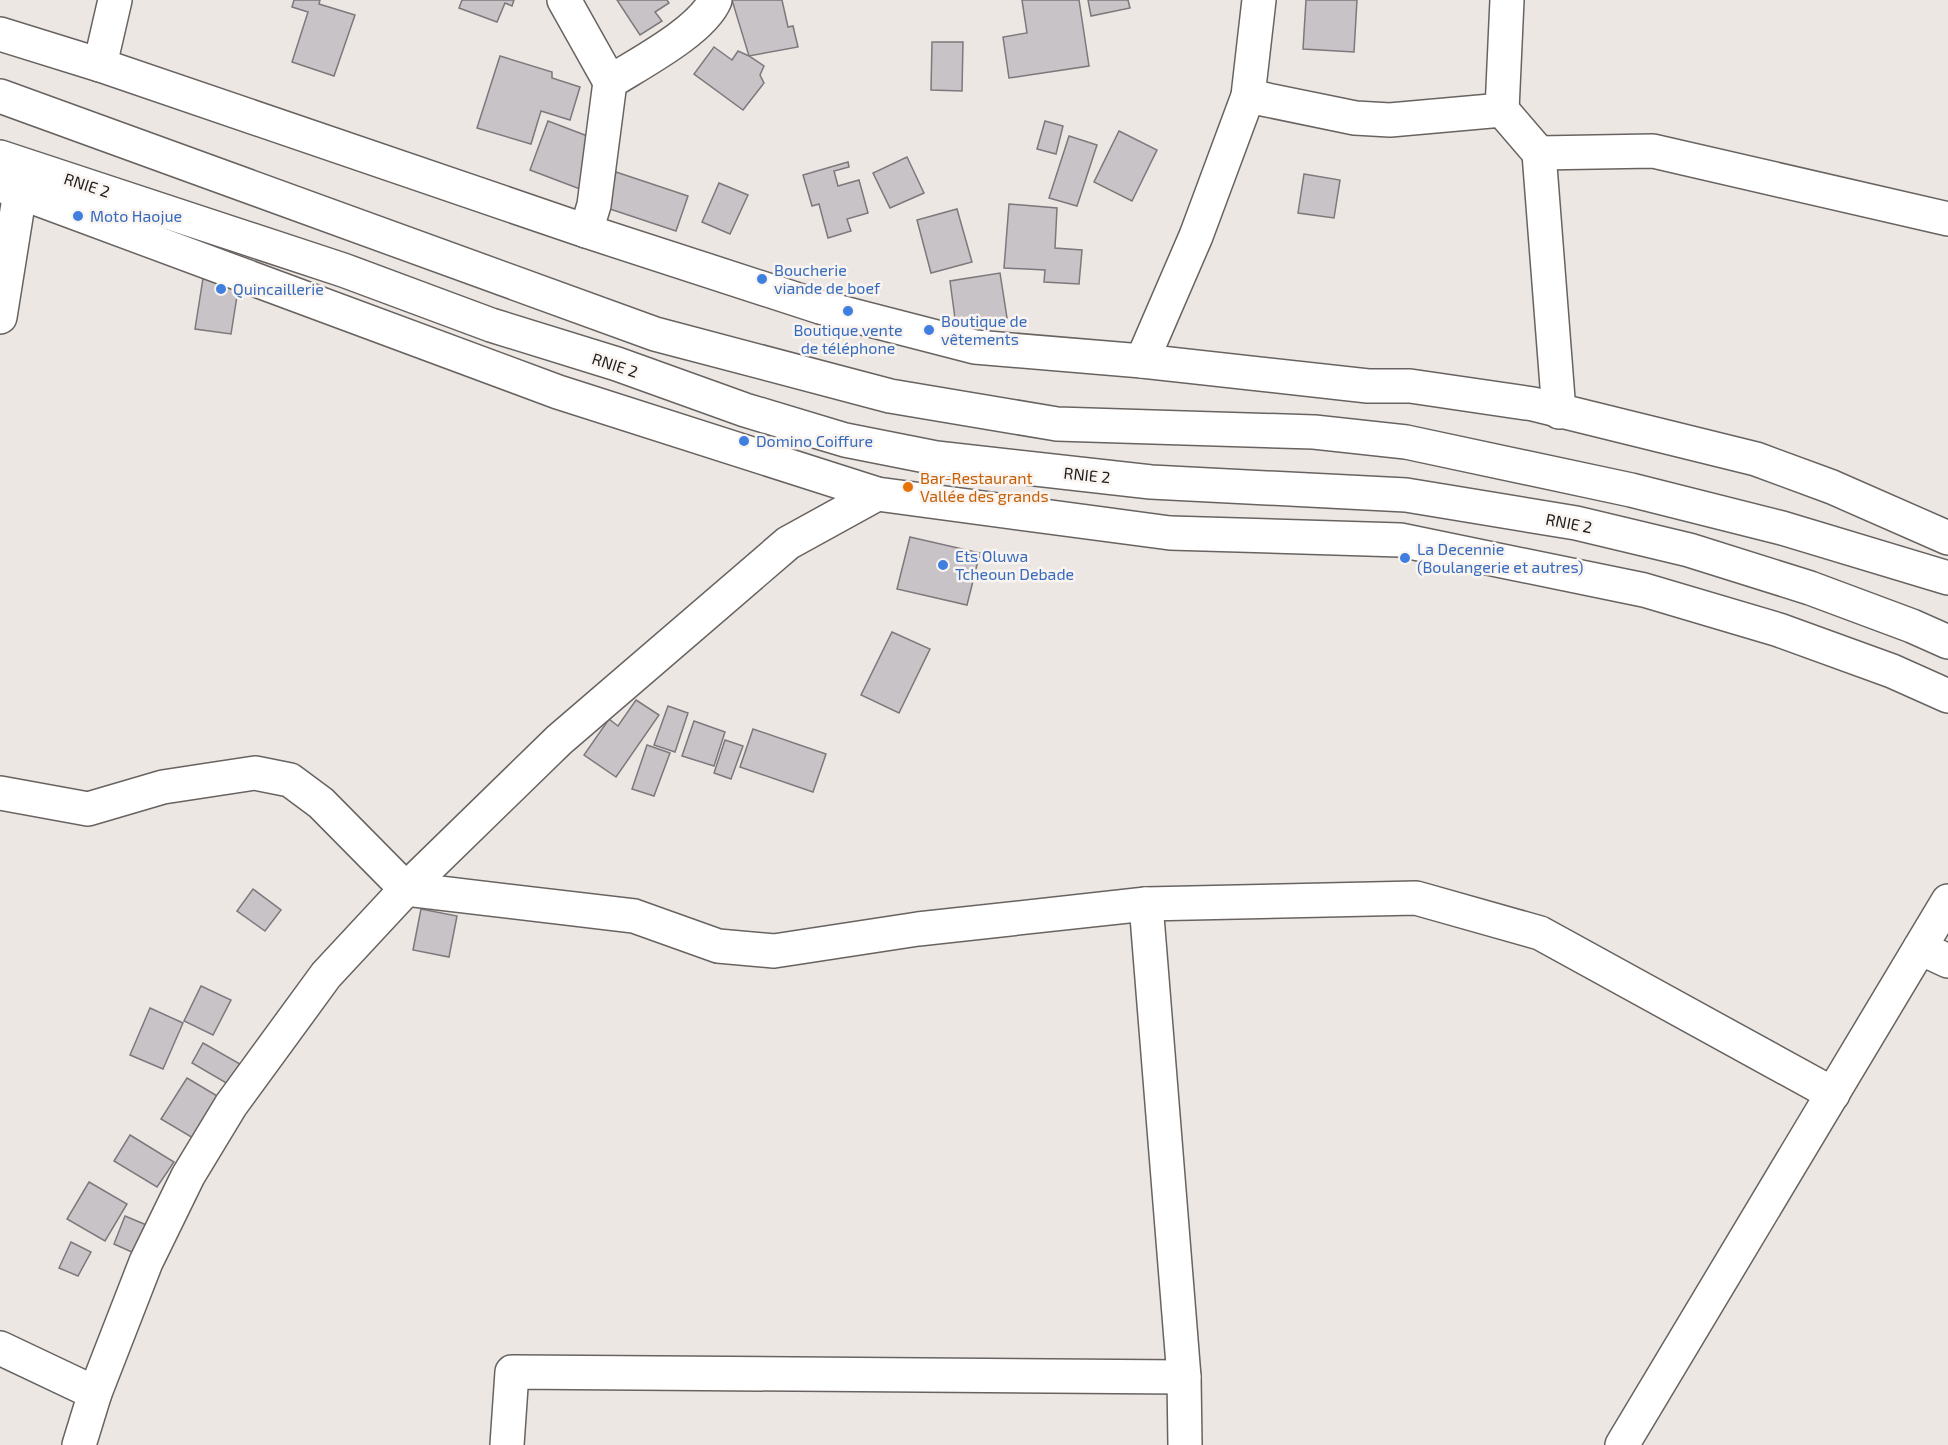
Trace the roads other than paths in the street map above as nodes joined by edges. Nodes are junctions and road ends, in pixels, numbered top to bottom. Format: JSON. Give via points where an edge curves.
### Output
{"nodes":[{"id":1,"x":115,"y":0,"type":"edge"},
{"id":2,"x":564,"y":0,"type":"edge"},
{"id":3,"x":715,"y":0,"type":"edge"},
{"id":4,"x":1259,"y":0,"type":"edge"},
{"id":5,"x":1507,"y":0,"type":"edge"},
{"id":6,"x":0,"y":34,"type":"edge"},
{"id":7,"x":100,"y":65,"type":"junction"},
{"id":8,"x":610,"y":82,"type":"junction"},
{"id":9,"x":0,"y":96,"type":"edge"},
{"id":10,"x":1248,"y":96,"type":"junction"},
{"id":11,"x":1502,"y":110,"type":"junction"},
{"id":12,"x":1539,"y":153,"type":"junction"},
{"id":13,"x":0,"y":157,"type":"edge"},
{"id":14,"x":10,"y":188,"type":"edge"},
{"id":15,"x":1948,"y":219,"type":"edge"},
{"id":16,"x":586,"y":231,"type":"junction"},
{"id":17,"x":0,"y":317,"type":"edge"},
{"id":18,"x":1142,"y":361,"type":"junction"},
{"id":19,"x":1559,"y":412,"type":"junction"},
{"id":20,"x":877,"y":494,"type":"junction"},
{"id":21,"x":1948,"y":538,"type":"edge"},
{"id":22,"x":1948,"y":578,"type":"edge"},
{"id":23,"x":1948,"y":642,"type":"edge"},
{"id":24,"x":1948,"y":696,"type":"edge"},
{"id":25,"x":0,"y":793,"type":"edge"},
{"id":26,"x":406,"y":889,"type":"junction"},
{"id":27,"x":1948,"y":901,"type":"edge"},
{"id":28,"x":1146,"y":904,"type":"junction"},
{"id":29,"x":1934,"y":955,"type":"edge"},
{"id":30,"x":1833,"y":1094,"type":"junction"},
{"id":31,"x":0,"y":1348,"type":"edge"},
{"id":32,"x":1184,"y":1377,"type":"junction"},
{"id":33,"x":95,"y":1393,"type":"junction"},
{"id":34,"x":79,"y":1445,"type":"edge"},
{"id":35,"x":507,"y":1445,"type":"edge"},
{"id":36,"x":1185,"y":1445,"type":"edge"},
{"id":37,"x":1622,"y":1445,"type":"edge"}],
"edges":[{"from":1,"to":7,"type":"main road"},
{"from":2,"to":8,"type":"main road"},
{"from":3,"to":8,"type":"main road","via":[[693,27]]},
{"from":4,"to":10,"type":"main road"},
{"from":5,"to":11,"type":"main road"},
{"from":6,"to":7,"type":"main road"},
{"from":7,"to":16,"type":"main road"},
{"from":8,"to":16,"type":"main road","via":[[594,205]]},
{"from":9,"to":22,"type":"main road","via":[[656,334],[890,396],[1057,424],[1314,432],[1406,442],[1643,492],[1782,528]]},
{"from":10,"to":11,"type":"main road","via":[[1355,118],[1390,120]]},
{"from":10,"to":18,"type":"main road","via":[[1196,236]]},
{"from":11,"to":12,"type":"main road"},
{"from":12,"to":15,"type":"main road","via":[[1653,151]]},
{"from":12,"to":19,"type":"main road"},
{"from":13,"to":23,"type":"main road","name":"RNIE 2","number":"RNIE 2","via":[[343,270],[491,325],[845,440],[948,460],[1150,482],[1407,495],[1576,523],[1689,550],[1810,588]]},
{"from":14,"to":17,"type":"main road"},
{"from":14,"to":20,"type":"main road","via":[[558,392]]},
{"from":16,"to":18,"type":"main road","via":[[820,307],[975,347]]},
{"from":18,"to":19,"type":"main road","via":[[1368,386],[1410,386],[1533,404]]},
{"from":19,"to":21,"type":"main road","via":[[1756,459]]},
{"from":20,"to":24,"type":"main road","via":[[1170,534],[1400,540],[1644,590],[1779,630]]},
{"from":20,"to":26,"type":"main road","via":[[788,543],[559,740]]},
{"from":25,"to":26,"type":"main road","via":[[88,809],[163,787],[255,773],[290,780],[321,803]]},
{"from":26,"to":28,"type":"main road","via":[[634,916],[718,946],[774,951]]},
{"from":26,"to":33,"type":"main road","via":[[326,975],[231,1105],[188,1176],[146,1262]]},
{"from":27,"to":29,"type":"main road"},
{"from":28,"to":30,"type":"main road","via":[[1416,898],[1540,933]]},
{"from":28,"to":32,"type":"main road"},
{"from":29,"to":30,"type":"main road"},
{"from":30,"to":37,"type":"main road"},
{"from":31,"to":33,"type":"main road"},
{"from":32,"to":35,"type":"main road","via":[[512,1372]]},
{"from":32,"to":36,"type":"main road"},
{"from":33,"to":34,"type":"main road"}]}
